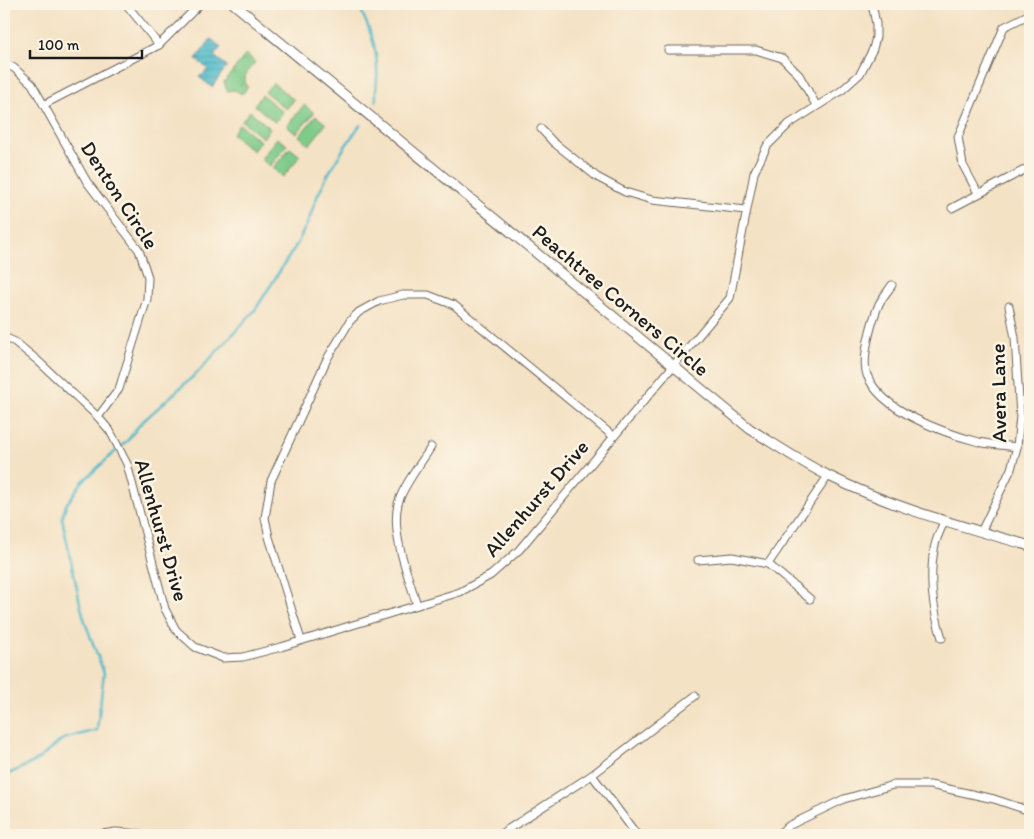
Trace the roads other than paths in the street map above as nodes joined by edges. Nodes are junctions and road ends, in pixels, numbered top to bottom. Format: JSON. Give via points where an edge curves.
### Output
{"nodes":[{"id":1,"x":126,"y":4,"type":"edge"},
{"id":2,"x":200,"y":4,"type":"edge"},
{"id":3,"x":234,"y":4,"type":"edge"},
{"id":4,"x":872,"y":4,"type":"edge"},
{"id":5,"x":1030,"y":14,"type":"edge"},
{"id":6,"x":159,"y":45,"type":"junction"},
{"id":7,"x":668,"y":50,"type":"dead end"},
{"id":8,"x":4,"y":63,"type":"edge"},
{"id":9,"x":45,"y":104,"type":"junction"},
{"id":10,"x":816,"y":105,"type":"junction"},
{"id":11,"x":541,"y":129,"type":"dead end"},
{"id":12,"x":1030,"y":167,"type":"edge"},
{"id":13,"x":978,"y":193,"type":"junction"},
{"id":14,"x":952,"y":208,"type":"dead end"},
{"id":15,"x":746,"y":210,"type":"junction"},
{"id":16,"x":892,"y":285,"type":"dead end"},
{"id":17,"x":1010,"y":306,"type":"dead end"},
{"id":18,"x":4,"y":337,"type":"edge"},
{"id":19,"x":674,"y":366,"type":"junction"},
{"id":20,"x":98,"y":417,"type":"junction"},
{"id":21,"x":613,"y":436,"type":"junction"},
{"id":22,"x":431,"y":447,"type":"dead end"},
{"id":23,"x":1018,"y":447,"type":"junction"},
{"id":24,"x":828,"y":476,"type":"junction"},
{"id":25,"x":944,"y":521,"type":"junction"},
{"id":26,"x":981,"y":532,"type":"junction"},
{"id":27,"x":1030,"y":546,"type":"edge"},
{"id":28,"x":698,"y":560,"type":"dead end"},
{"id":29,"x":768,"y":564,"type":"junction"},
{"id":30,"x":810,"y":599,"type":"dead end"},
{"id":31,"x":417,"y":605,"type":"junction"},
{"id":32,"x":942,"y":638,"type":"dead end"},
{"id":33,"x":301,"y":640,"type":"junction"},
{"id":34,"x":695,"y":696,"type":"dead end"},
{"id":35,"x":592,"y":775,"type":"junction"},
{"id":36,"x":1030,"y":810,"type":"edge"},
{"id":37,"x":96,"y":835,"type":"edge"},
{"id":38,"x":143,"y":835,"type":"edge"},
{"id":39,"x":499,"y":835,"type":"edge"},
{"id":40,"x":637,"y":835,"type":"edge"},
{"id":41,"x":777,"y":835,"type":"edge"}],
"edges":[{"from":1,"to":6,"type":"street"},
{"from":2,"to":6,"type":"street"},
{"from":3,"to":19,"type":"street","name":"Peachtree Corners Circle"},
{"from":4,"to":10,"type":"street","name":"Allenhurst Drive","via":[[876,37],[860,74],[841,91]]},
{"from":5,"to":13,"type":"street","via":[[1004,27],[958,137],[963,164]]},
{"from":6,"to":9,"type":"street"},
{"from":7,"to":10,"type":"street","via":[[756,50],[782,58],[799,75]]},
{"from":8,"to":9,"type":"street","name":"Denton Circle","via":[[32,84]]},
{"from":9,"to":20,"type":"street","name":"Denton Circle","via":[[88,182],[139,250],[148,277],[147,299],[119,389]]},
{"from":10,"to":15,"type":"street","name":"Allenhurst Drive","via":[[789,124],[767,146],[754,173]]},
{"from":11,"to":15,"type":"street","via":[[597,177],[625,192],[652,200]]},
{"from":12,"to":13,"type":"street"},
{"from":13,"to":14,"type":"street"},
{"from":15,"to":19,"type":"street","name":"Allenhurst Drive","via":[[730,298]]},
{"from":16,"to":23,"type":"street","via":[[879,303],[866,346],[866,374],[877,393],[900,412],[956,435]]},
{"from":17,"to":23,"type":"street","name":"Avera Lane","via":[[1020,416]]},
{"from":18,"to":20,"type":"street","name":"Allenhurst Drive","via":[[37,360]]},
{"from":19,"to":21,"type":"street","name":"Allenhurst Drive"},
{"from":19,"to":24,"type":"street","name":"Peachtree Corners Circle","via":[[750,429]]},
{"from":20,"to":33,"type":"street","name":"Allenhurst Drive","via":[[110,431],[127,464],[165,609],[176,630],[195,647],[223,658],[243,657]]},
{"from":21,"to":31,"type":"street","name":"Allenhurst Drive","via":[[519,550],[491,575],[460,592]]},
{"from":21,"to":33,"type":"street","via":[[454,305],[428,296],[403,295],[380,301],[359,312],[327,359],[271,481],[265,518]]},
{"from":22,"to":31,"type":"street","via":[[398,503],[397,536]]},
{"from":23,"to":26,"type":"street","name":"Avera Lane"},
{"from":24,"to":25,"type":"street","name":"Peachtree Corners Circle"},
{"from":24,"to":29,"type":"street"},
{"from":25,"to":26,"type":"street","name":"Peachtree Corners Circle"},
{"from":25,"to":32,"type":"street","via":[[934,548],[932,574],[935,616]]},
{"from":26,"to":27,"type":"street","name":"Peachtree Corners Circle"},
{"from":28,"to":29,"type":"street","via":[[732,557]]},
{"from":29,"to":30,"type":"street"},
{"from":31,"to":33,"type":"street","name":"Allenhurst Drive"},
{"from":34,"to":35,"type":"street"},
{"from":35,"to":39,"type":"street"},
{"from":35,"to":40,"type":"street"},
{"from":36,"to":41,"type":"street","via":[[937,787],[893,785],[844,799],[790,825]]},
{"from":37,"to":38,"type":"street","via":[[116,832]]}]}
